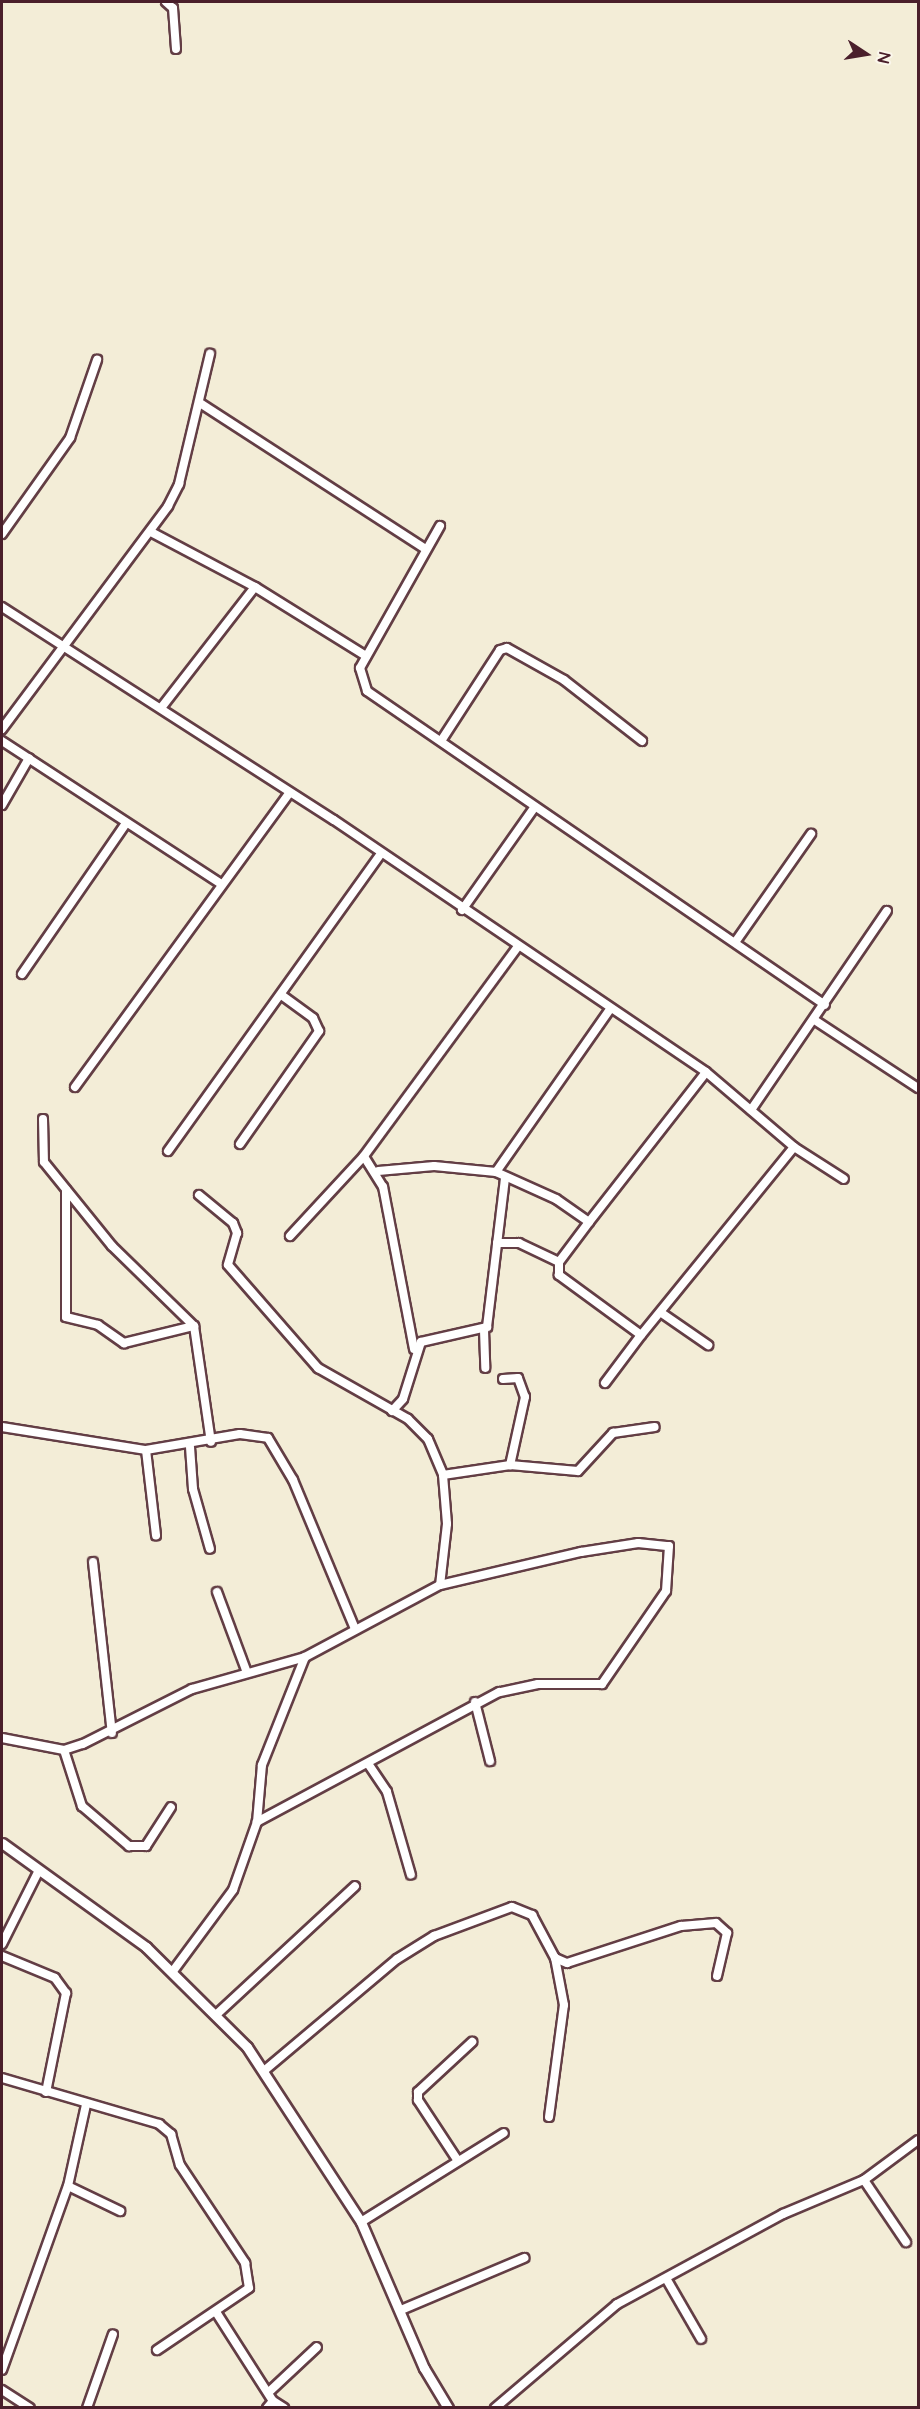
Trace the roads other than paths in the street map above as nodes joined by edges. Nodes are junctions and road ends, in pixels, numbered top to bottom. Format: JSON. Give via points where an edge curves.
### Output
{"nodes":[{"id":1,"x":166,"y":2,"type":"edge"},
{"id":2,"x":176,"y":49,"type":"dead end"},
{"id":3,"x":210,"y":354,"type":"dead end"},
{"id":4,"x":97,"y":360,"type":"dead end"},
{"id":5,"x":200,"y":403,"type":"junction"},
{"id":6,"x":440,"y":525,"type":"dead end"},
{"id":7,"x":151,"y":532,"type":"junction"},
{"id":8,"x":2,"y":534,"type":"edge"},
{"id":9,"x":426,"y":549,"type":"junction"},
{"id":10,"x":255,"y":587,"type":"junction"},
{"id":11,"x":2,"y":607,"type":"edge"},
{"id":12,"x":62,"y":650,"type":"junction"},
{"id":13,"x":366,"y":656,"type":"junction"},
{"id":14,"x":161,"y":708,"type":"junction"},
{"id":15,"x":2,"y":729,"type":"edge"},
{"id":16,"x":2,"y":741,"type":"edge"},
{"id":17,"x":441,"y":741,"type":"junction"},
{"id":18,"x":642,"y":741,"type":"dead end"},
{"id":19,"x":29,"y":758,"type":"junction"},
{"id":20,"x":289,"y":793,"type":"junction"},
{"id":21,"x":2,"y":805,"type":"edge"},
{"id":22,"x":534,"y":808,"type":"junction"},
{"id":23,"x":126,"y":823,"type":"junction"},
{"id":24,"x":811,"y":834,"type":"dead end"},
{"id":25,"x":381,"y":854,"type":"junction"},
{"id":26,"x":221,"y":884,"type":"junction"},
{"id":27,"x":462,"y":910,"type":"junction"},
{"id":28,"x":887,"y":911,"type":"dead end"},
{"id":29,"x":736,"y":941,"type":"junction"},
{"id":30,"x":517,"y":948,"type":"junction"},
{"id":31,"x":22,"y":974,"type":"dead end"},
{"id":32,"x":281,"y":995,"type":"junction"},
{"id":33,"x":825,"y":1005,"type":"junction"},
{"id":34,"x":610,"y":1009,"type":"junction"},
{"id":35,"x":816,"y":1021,"type":"junction"},
{"id":36,"x":706,"y":1072,"type":"junction"},
{"id":37,"x":75,"y":1087,"type":"dead end"},
{"id":38,"x":918,"y":1088,"type":"edge"},
{"id":39,"x":751,"y":1110,"type":"junction"},
{"id":40,"x":43,"y":1119,"type":"dead end"},
{"id":41,"x":240,"y":1144,"type":"dead end"},
{"id":42,"x":794,"y":1147,"type":"junction"},
{"id":43,"x":168,"y":1151,"type":"dead end"},
{"id":44,"x":364,"y":1156,"type":"junction"},
{"id":45,"x":378,"y":1171,"type":"junction"},
{"id":46,"x":496,"y":1172,"type":"junction"},
{"id":47,"x":505,"y":1179,"type":"junction"},
{"id":48,"x":844,"y":1179,"type":"dead end"},
{"id":49,"x":66,"y":1190,"type":"junction"},
{"id":50,"x":199,"y":1195,"type":"dead end"},
{"id":51,"x":589,"y":1222,"type":"junction"},
{"id":52,"x":290,"y":1236,"type":"dead end"},
{"id":53,"x":497,"y":1243,"type":"junction"},
{"id":54,"x":559,"y":1262,"type":"junction"},
{"id":55,"x":663,"y":1314,"type":"junction"},
{"id":56,"x":195,"y":1326,"type":"junction"},
{"id":57,"x":484,"y":1330,"type":"junction"},
{"id":58,"x":641,"y":1335,"type":"junction"},
{"id":59,"x":708,"y":1345,"type":"dead end"},
{"id":60,"x":414,"y":1349,"type":"junction"},
{"id":61,"x":485,"y":1368,"type":"dead end"},
{"id":62,"x":503,"y":1379,"type":"dead end"},
{"id":63,"x":605,"y":1383,"type":"dead end"},
{"id":64,"x":392,"y":1411,"type":"junction"},
{"id":65,"x":2,"y":1427,"type":"edge"},
{"id":66,"x":655,"y":1427,"type":"dead end"},
{"id":67,"x":211,"y":1442,"type":"junction"},
{"id":68,"x":190,"y":1447,"type":"junction"},
{"id":69,"x":146,"y":1450,"type":"junction"},
{"id":70,"x":510,"y":1465,"type":"junction"},
{"id":71,"x":443,"y":1474,"type":"junction"},
{"id":72,"x":156,"y":1535,"type":"dead end"},
{"id":73,"x":210,"y":1549,"type":"dead end"},
{"id":74,"x":93,"y":1562,"type":"dead end"},
{"id":75,"x":440,"y":1585,"type":"junction"},
{"id":76,"x":216,"y":1592,"type":"dead end"},
{"id":77,"x":355,"y":1629,"type":"junction"},
{"id":78,"x":305,"y":1657,"type":"junction"},
{"id":79,"x":246,"y":1670,"type":"junction"},
{"id":80,"x":475,"y":1701,"type":"junction"},
{"id":81,"x":112,"y":1732,"type":"junction"},
{"id":82,"x":2,"y":1738,"type":"edge"},
{"id":83,"x":64,"y":1749,"type":"junction"},
{"id":84,"x":490,"y":1761,"type":"dead end"},
{"id":85,"x":369,"y":1765,"type":"junction"},
{"id":86,"x":171,"y":1807,"type":"dead end"},
{"id":87,"x":257,"y":1822,"type":"junction"},
{"id":88,"x":2,"y":1843,"type":"edge"},
{"id":89,"x":38,"y":1872,"type":"junction"},
{"id":90,"x":411,"y":1875,"type":"dead end"},
{"id":91,"x":355,"y":1886,"type":"dead end"},
{"id":92,"x":2,"y":1944,"type":"edge"},
{"id":93,"x":2,"y":1956,"type":"edge"},
{"id":94,"x":555,"y":1958,"type":"junction"},
{"id":95,"x":173,"y":1971,"type":"junction"},
{"id":96,"x":717,"y":1976,"type":"dead end"},
{"id":97,"x":218,"y":2014,"type":"junction"},
{"id":98,"x":472,"y":2042,"type":"dead end"},
{"id":99,"x":265,"y":2070,"type":"junction"},
{"id":100,"x":2,"y":2078,"type":"edge"},
{"id":101,"x":46,"y":2092,"type":"junction"},
{"id":102,"x":86,"y":2105,"type":"junction"},
{"id":103,"x":549,"y":2117,"type":"dead end"},
{"id":104,"x":504,"y":2133,"type":"dead end"},
{"id":105,"x":918,"y":2140,"type":"edge"},
{"id":106,"x":458,"y":2161,"type":"junction"},
{"id":107,"x":864,"y":2180,"type":"junction"},
{"id":108,"x":68,"y":2186,"type":"junction"},
{"id":109,"x":120,"y":2211,"type":"dead end"},
{"id":110,"x":361,"y":2222,"type":"junction"},
{"id":111,"x":906,"y":2242,"type":"dead end"},
{"id":112,"x":524,"y":2259,"type":"dead end"},
{"id":113,"x":667,"y":2280,"type":"junction"},
{"id":114,"x":401,"y":2310,"type":"junction"},
{"id":115,"x":216,"y":2312,"type":"junction"},
{"id":116,"x":113,"y":2334,"type":"dead end"},
{"id":117,"x":701,"y":2339,"type":"dead end"},
{"id":118,"x":317,"y":2347,"type":"dead end"},
{"id":119,"x":157,"y":2350,"type":"dead end"},
{"id":120,"x":2,"y":2370,"type":"edge"},
{"id":121,"x":2,"y":2390,"type":"edge"},
{"id":122,"x":270,"y":2391,"type":"junction"},
{"id":123,"x":273,"y":2401,"type":"junction"},
{"id":124,"x":448,"y":2407,"type":"edge"},
{"id":125,"x":30,"y":2408,"type":"edge"},
{"id":126,"x":87,"y":2408,"type":"edge"},
{"id":127,"x":267,"y":2408,"type":"edge"},
{"id":128,"x":284,"y":2408,"type":"edge"},
{"id":129,"x":495,"y":2408,"type":"edge"}],
"edges":[{"from":1,"to":2,"type":"street","via":[[173,8]]},
{"from":3,"to":5,"type":"street"},
{"from":4,"to":8,"type":"street","via":[[69,438]]},
{"from":5,"to":7,"type":"street","via":[[179,484]]},
{"from":5,"to":9,"type":"street"},
{"from":6,"to":9,"type":"street"},
{"from":7,"to":10,"type":"street"},
{"from":7,"to":12,"type":"street"},
{"from":9,"to":13,"type":"street"},
{"from":10,"to":13,"type":"street"},
{"from":10,"to":14,"type":"street"},
{"from":11,"to":12,"type":"street"},
{"from":12,"to":14,"type":"street"},
{"from":12,"to":15,"type":"street"},
{"from":13,"to":17,"type":"street","via":[[360,676],[367,691]]},
{"from":14,"to":20,"type":"street"},
{"from":16,"to":19,"type":"street"},
{"from":17,"to":18,"type":"street","via":[[500,650],[507,648],[564,680]]},
{"from":17,"to":22,"type":"street"},
{"from":19,"to":21,"type":"street"},
{"from":19,"to":23,"type":"street"},
{"from":20,"to":25,"type":"street"},
{"from":20,"to":26,"type":"street"},
{"from":22,"to":27,"type":"street"},
{"from":22,"to":29,"type":"street"},
{"from":23,"to":26,"type":"street"},
{"from":23,"to":31,"type":"street"},
{"from":24,"to":29,"type":"street"},
{"from":25,"to":27,"type":"street"},
{"from":25,"to":32,"type":"street"},
{"from":26,"to":37,"type":"street"},
{"from":27,"to":30,"type":"street"},
{"from":28,"to":33,"type":"street"},
{"from":29,"to":33,"type":"street"},
{"from":30,"to":34,"type":"street"},
{"from":30,"to":44,"type":"street"},
{"from":32,"to":41,"type":"street","via":[[313,1017],[319,1031]]},
{"from":32,"to":43,"type":"street"},
{"from":33,"to":35,"type":"street"},
{"from":34,"to":36,"type":"street"},
{"from":34,"to":46,"type":"street"},
{"from":35,"to":38,"type":"street"},
{"from":35,"to":39,"type":"street"},
{"from":36,"to":39,"type":"street"},
{"from":36,"to":51,"type":"street"},
{"from":39,"to":42,"type":"street"},
{"from":40,"to":49,"type":"street","via":[[40,1153]]},
{"from":42,"to":48,"type":"street"},
{"from":42,"to":55,"type":"street"},
{"from":44,"to":45,"type":"street"},
{"from":44,"to":52,"type":"street"},
{"from":45,"to":46,"type":"street","via":[[434,1166]]},
{"from":45,"to":60,"type":"street"},
{"from":46,"to":47,"type":"street"},
{"from":47,"to":51,"type":"street","via":[[556,1199]]},
{"from":47,"to":53,"type":"street"},
{"from":49,"to":56,"type":"street","via":[[112,1246]]},
{"from":49,"to":56,"type":"street","via":[[66,1317],[98,1325],[124,1343]]},
{"from":50,"to":64,"type":"street","via":[[233,1223],[237,1233],[228,1265],[318,1368]]},
{"from":51,"to":54,"type":"street"},
{"from":53,"to":54,"type":"street","via":[[519,1243]]},
{"from":53,"to":57,"type":"street"},
{"from":54,"to":58,"type":"street","via":[[559,1275]]},
{"from":55,"to":58,"type":"street"},
{"from":55,"to":59,"type":"street"},
{"from":56,"to":67,"type":"street"},
{"from":57,"to":60,"type":"street","via":[[433,1339]]},
{"from":57,"to":61,"type":"street"},
{"from":58,"to":63,"type":"street"},
{"from":60,"to":64,"type":"street","via":[[410,1381]]},
{"from":62,"to":70,"type":"street","via":[[518,1378],[518,1390],[525,1397]]},
{"from":64,"to":71,"type":"street","via":[[428,1439]]},
{"from":65,"to":69,"type":"street"},
{"from":66,"to":70,"type":"street","via":[[613,1433],[578,1471]]},
{"from":67,"to":68,"type":"street"},
{"from":67,"to":77,"type":"street","via":[[259,1434],[273,1444]]},
{"from":68,"to":69,"type":"street"},
{"from":68,"to":73,"type":"street","via":[[193,1489]]},
{"from":69,"to":72,"type":"street"},
{"from":70,"to":71,"type":"street"},
{"from":71,"to":75,"type":"street","via":[[447,1524]]},
{"from":74,"to":81,"type":"street"},
{"from":75,"to":77,"type":"street"},
{"from":75,"to":80,"type":"street","via":[[543,1559],[638,1543],[662,1543],[673,1555],[666,1591],[602,1683],[538,1684]]},
{"from":76,"to":79,"type":"street"},
{"from":77,"to":78,"type":"street"},
{"from":78,"to":79,"type":"street"},
{"from":78,"to":87,"type":"street","via":[[262,1765]]},
{"from":79,"to":81,"type":"street","via":[[192,1689]]},
{"from":80,"to":84,"type":"street"},
{"from":80,"to":85,"type":"street"},
{"from":81,"to":83,"type":"street"},
{"from":82,"to":83,"type":"street"},
{"from":83,"to":86,"type":"street","via":[[82,1806],[129,1846],[146,1846]]},
{"from":85,"to":87,"type":"street"},
{"from":85,"to":90,"type":"street","via":[[387,1792]]},
{"from":87,"to":95,"type":"street","via":[[233,1890]]},
{"from":88,"to":89,"type":"street"},
{"from":89,"to":92,"type":"street"},
{"from":89,"to":95,"type":"street","via":[[99,1911]]},
{"from":91,"to":97,"type":"street"},
{"from":93,"to":101,"type":"street","via":[[56,1978],[66,1994]]},
{"from":94,"to":96,"type":"street","via":[[578,1962],[631,1940],[702,1922],[723,1926],[727,1933]]},
{"from":94,"to":99,"type":"street","via":[[532,1915],[512,1907],[492,1913],[434,1936],[397,1959]]},
{"from":94,"to":103,"type":"street","via":[[564,2005]]},
{"from":95,"to":97,"type":"street"},
{"from":97,"to":99,"type":"street"},
{"from":98,"to":106,"type":"street","via":[[418,2092],[418,2100]]},
{"from":99,"to":110,"type":"street"},
{"from":100,"to":101,"type":"street"},
{"from":101,"to":102,"type":"street"},
{"from":102,"to":108,"type":"street"},
{"from":102,"to":115,"type":"street","via":[[159,2124],[171,2134],[180,2165],[215,2212],[251,2277],[249,2288]]},
{"from":104,"to":106,"type":"street"},
{"from":105,"to":107,"type":"street"},
{"from":106,"to":110,"type":"street"},
{"from":107,"to":111,"type":"street"},
{"from":107,"to":113,"type":"street","via":[[783,2214]]},
{"from":108,"to":109,"type":"street"},
{"from":108,"to":120,"type":"street"},
{"from":110,"to":114,"type":"street"},
{"from":112,"to":114,"type":"street"},
{"from":113,"to":117,"type":"street"},
{"from":113,"to":129,"type":"street","via":[[603,2314]]},
{"from":114,"to":124,"type":"street","via":[[424,2368]]},
{"from":115,"to":119,"type":"street"},
{"from":115,"to":122,"type":"street"},
{"from":116,"to":126,"type":"street"},
{"from":118,"to":122,"type":"street"},
{"from":121,"to":125,"type":"street"},
{"from":122,"to":123,"type":"street"},
{"from":123,"to":127,"type":"street"},
{"from":123,"to":128,"type":"street"}]}
